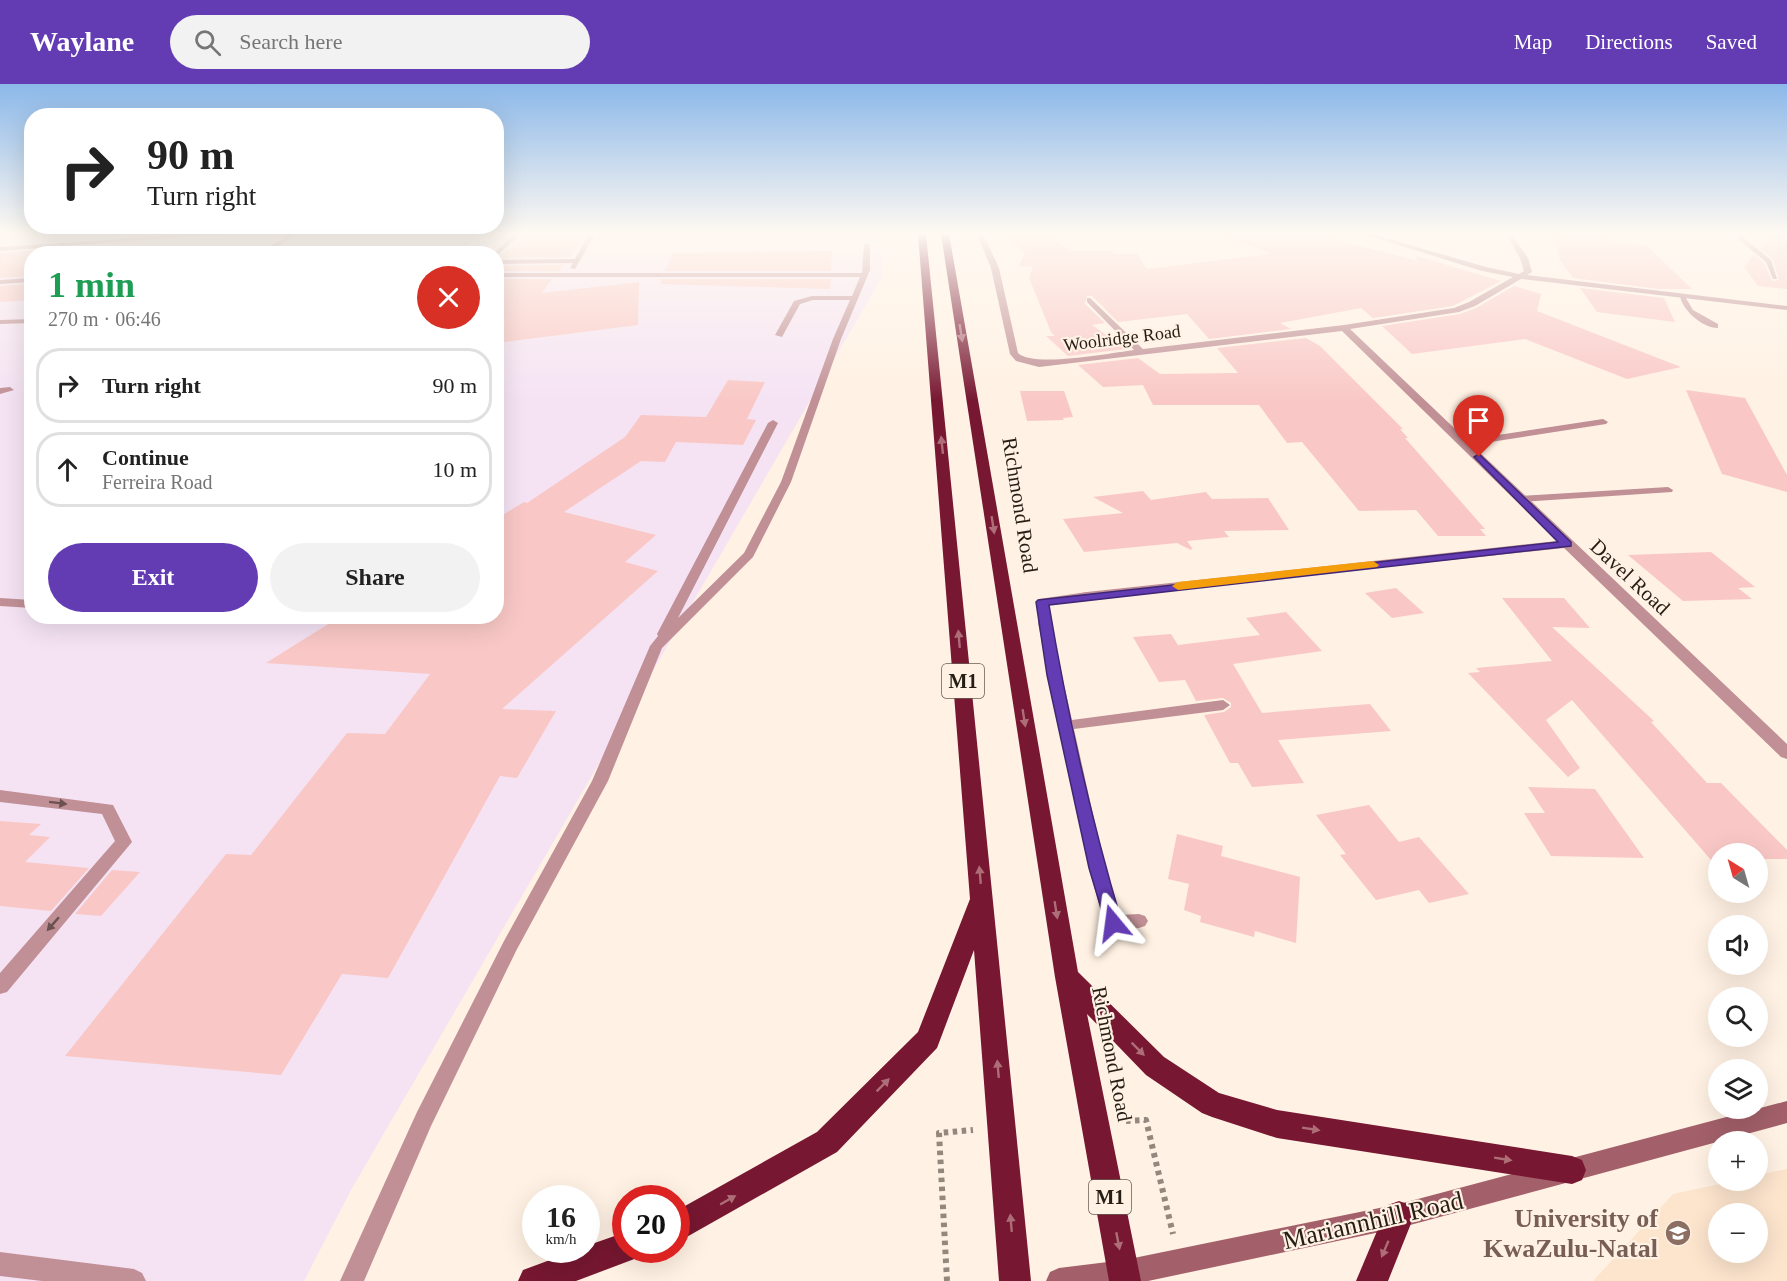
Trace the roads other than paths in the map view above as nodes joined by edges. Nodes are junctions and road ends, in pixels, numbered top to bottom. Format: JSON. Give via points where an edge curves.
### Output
{"nodes":[{"id":1,"x":858,"y":290,"type":"edge"},
{"id":2,"x":926,"y":290,"type":"edge"},
{"id":3,"x":954,"y":290,"type":"edge"},
{"id":4,"x":1000,"y":290,"type":"edge"},
{"id":5,"x":1498,"y":290,"type":"edge"},
{"id":6,"x":1631,"y":290,"type":"edge"},
{"id":7,"x":1683,"y":296,"type":"junction"},
{"id":8,"x":854,"y":298,"type":"junction"},
{"id":9,"x":1090,"y":300,"type":"dead end"},
{"id":10,"x":1787,"y":308,"type":"edge"},
{"id":11,"x":24,"y":321,"type":"edge"},
{"id":12,"x":0,"y":322,"type":"edge"},
{"id":13,"x":1715,"y":326,"type":"dead end"},
{"id":14,"x":1344,"y":328,"type":"junction"},
{"id":15,"x":779,"y":335,"type":"dead end"},
{"id":16,"x":1142,"y":353,"type":"junction"},
{"id":17,"x":1603,"y":422,"type":"dead end"},
{"id":18,"x":773,"y":423,"type":"dead end"},
{"id":19,"x":1465,"y":443,"type":"junction"},
{"id":20,"x":1668,"y":490,"type":"dead end"},
{"id":21,"x":1521,"y":499,"type":"junction"},
{"id":22,"x":1567,"y":544,"type":"junction"},
{"id":23,"x":1087,"y":596,"type":"joint"},
{"id":24,"x":0,"y":602,"type":"edge"},
{"id":25,"x":24,"y":604,"type":"edge"},
{"id":26,"x":656,"y":646,"type":"junction"},
{"id":27,"x":1223,"y":705,"type":"dead end"},
{"id":28,"x":1066,"y":725,"type":"junction"},
{"id":29,"x":1787,"y":753,"type":"edge"},
{"id":30,"x":0,"y":796,"type":"edge"},
{"id":31,"x":982,"y":900,"type":"junction"},
{"id":32,"x":1138,"y":921,"type":"dead end"},
{"id":33,"x":1067,"y":978,"type":"junction"},
{"id":34,"x":0,"y":986,"type":"edge"},
{"id":35,"x":1787,"y":1112,"type":"edge"},
{"id":36,"x":1572,"y":1170,"type":"junction"},
{"id":37,"x":1399,"y":1216,"type":"junction"},
{"id":38,"x":690,"y":1220,"type":"edge"},
{"id":39,"x":612,"y":1252,"type":"edge"},
{"id":40,"x":0,"y":1264,"type":"edge"},
{"id":41,"x":1125,"y":1277,"type":"edge"},
{"id":42,"x":134,"y":1281,"type":"edge"},
{"id":43,"x":352,"y":1281,"type":"edge"},
{"id":44,"x":534,"y":1281,"type":"edge"},
{"id":45,"x":1015,"y":1281,"type":"edge"},
{"id":46,"x":1059,"y":1281,"type":"edge"},
{"id":47,"x":1372,"y":1281,"type":"edge"}],
"edges":[{"from":1,"to":8,"type":"lane"},
{"from":31,"to":2,"type":"highway","number":"M1","one_way":true},
{"from":3,"to":33,"type":"highway","name":"Richmond Road","number":"M1","one_way":true},
{"from":4,"to":16,"type":"street","name":"Woolridge Road","via":[[1014,354],[1019,359],[1039,364]]},
{"from":5,"to":14,"type":"street","name":"Woolridge Road","via":[[1456,310]]},
{"from":6,"to":7,"type":"street"},
{"from":7,"to":10,"type":"street"},
{"from":7,"to":13,"type":"lane","via":[[1690,311]]},
{"from":8,"to":15,"type":"lane","via":[[812,298],[797,303]]},
{"from":8,"to":26,"type":"lane","via":[[786,482],[749,555]]},
{"from":9,"to":16,"type":"street"},
{"from":11,"to":12,"type":"lane"},
{"from":14,"to":16,"type":"street","name":"Woolridge Road"},
{"from":14,"to":19,"type":"street","name":"Davel Road"},
{"from":17,"to":19,"type":"lane"},
{"from":18,"to":26,"type":"lane"},
{"from":19,"to":21,"type":"street","name":"Davel Road"},
{"from":20,"to":21,"type":"lane"},
{"from":21,"to":22,"type":"street","name":"Davel Road"},
{"from":22,"to":23,"type":"street"},
{"from":22,"to":29,"type":"street","name":"Davel Road"},
{"from":23,"to":28,"type":"lane","via":[[1043,602]]},
{"from":24,"to":25,"type":"lane"},
{"from":26,"to":43,"type":"lane","via":[[600,781],[424,1119]]},
{"from":27,"to":28,"type":"lane"},
{"from":28,"to":32,"type":"lane","via":[[1113,923]]},
{"from":30,"to":34,"type":"lane","one_way":true,"via":[[107,809],[124,842]]},
{"from":38,"to":31,"type":"highway","one_way":true,"via":[[827,1142],[928,1040]]},
{"from":45,"to":31,"type":"highway","number":"M1","one_way":true},
{"from":33,"to":36,"type":"highway","one_way":true,"via":[[1155,1066],[1212,1104],[1277,1124]]},
{"from":33,"to":41,"type":"highway","name":"Richmond Road","number":"M1","one_way":true},
{"from":35,"to":36,"type":"street","name":"Mariannhill Road"},
{"from":36,"to":37,"type":"street","name":"Mariannhill Road"},
{"from":37,"to":41,"type":"street","name":"Mariannhill Road"},
{"from":37,"to":47,"type":"highway","one_way":true},
{"from":39,"to":44,"type":"highway"},
{"from":40,"to":42,"type":"lane"},
{"from":41,"to":46,"type":"street","name":"Mariannhill Road"}]}
